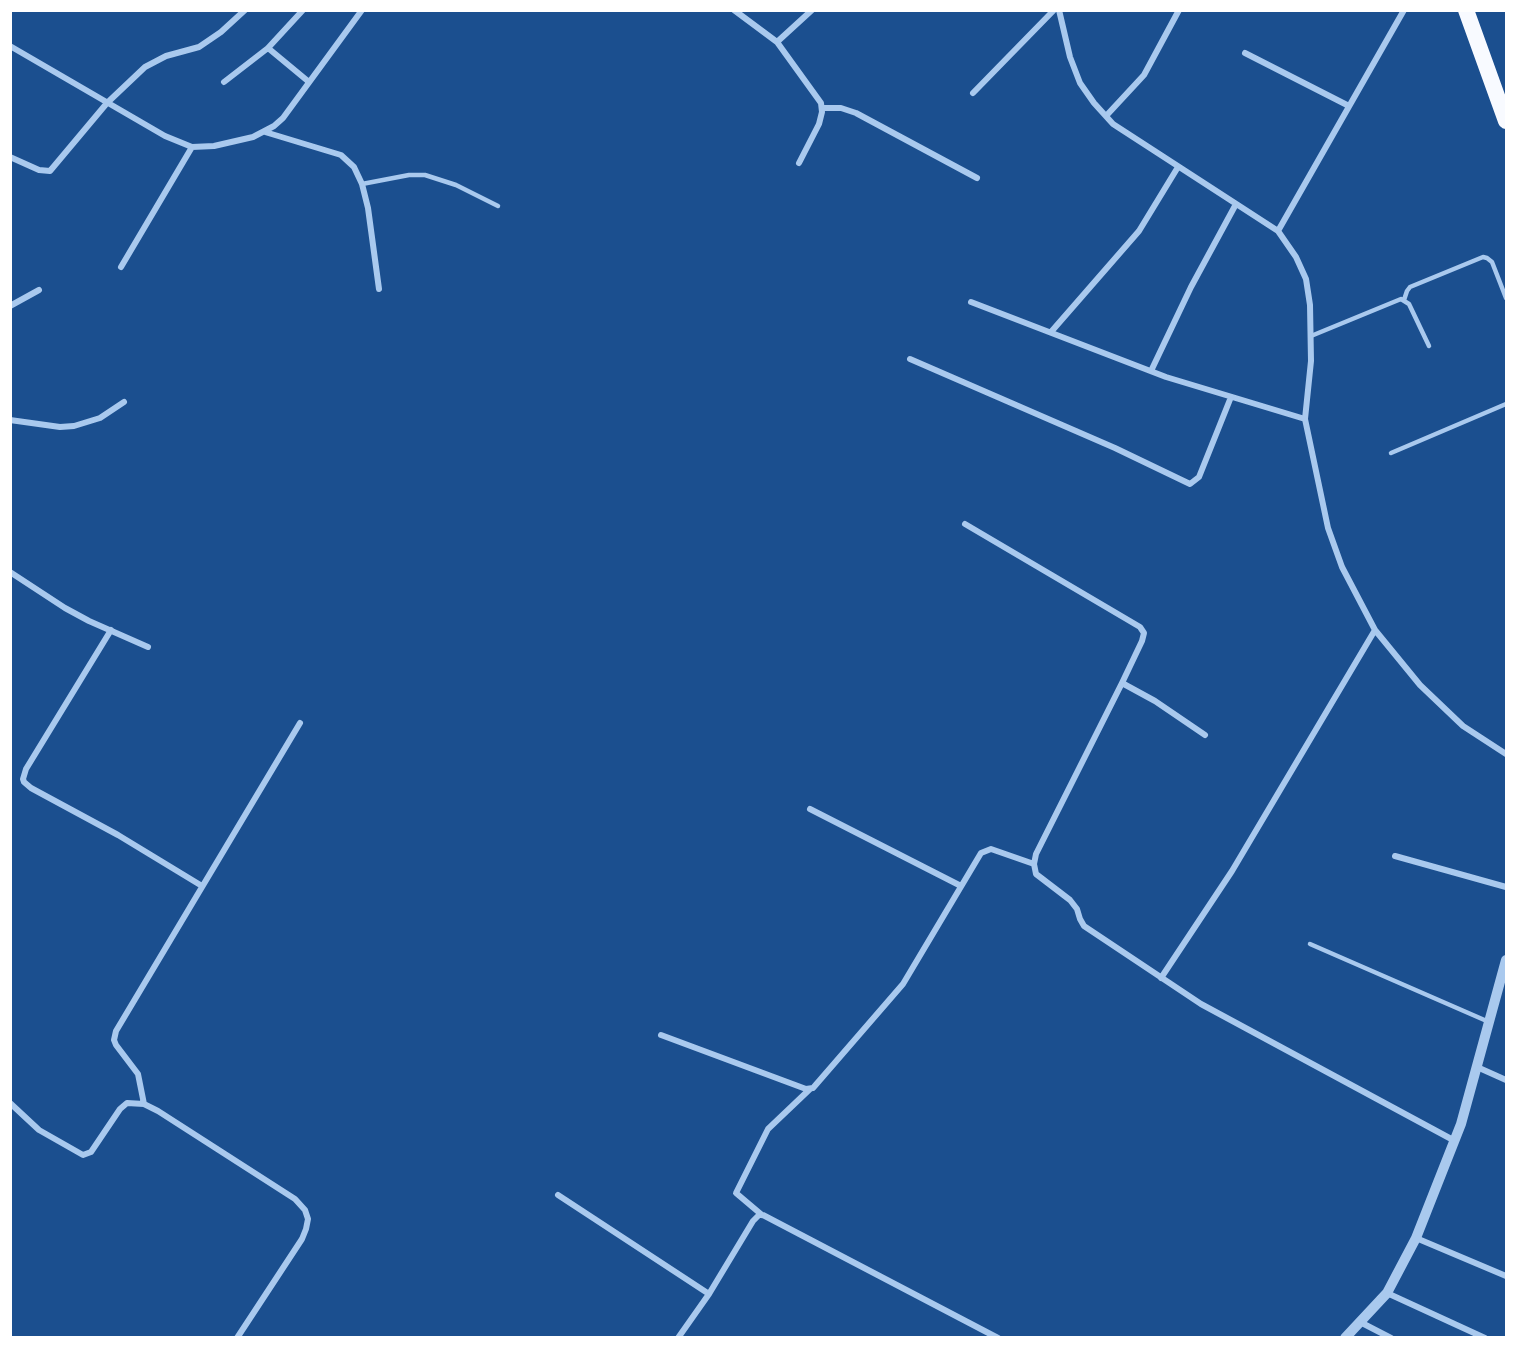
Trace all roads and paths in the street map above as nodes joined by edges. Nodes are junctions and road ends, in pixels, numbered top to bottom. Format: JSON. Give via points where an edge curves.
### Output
{"nodes":[{"id":1,"x":245,"y":10,"type":"edge"},
{"id":2,"x":303,"y":10,"type":"edge"},
{"id":3,"x":362,"y":10,"type":"edge"},
{"id":4,"x":734,"y":10,"type":"edge"},
{"id":5,"x":812,"y":10,"type":"edge"},
{"id":6,"x":1054,"y":10,"type":"edge"},
{"id":7,"x":1059,"y":10,"type":"edge"},
{"id":8,"x":1179,"y":10,"type":"edge"},
{"id":9,"x":1404,"y":10,"type":"edge"},
{"id":10,"x":1466,"y":10,"type":"edge"},
{"id":11,"x":777,"y":42,"type":"junction"},
{"id":12,"x":10,"y":46,"type":"edge"},
{"id":13,"x":268,"y":48,"type":"junction"},
{"id":14,"x":1245,"y":53,"type":"dead end"},
{"id":15,"x":224,"y":82,"type":"dead end"},
{"id":16,"x":309,"y":82,"type":"junction"},
{"id":17,"x":973,"y":93,"type":"dead end"},
{"id":18,"x":107,"y":103,"type":"junction"},
{"id":19,"x":1349,"y":106,"type":"junction"},
{"id":20,"x":822,"y":108,"type":"junction"},
{"id":21,"x":1106,"y":116,"type":"junction"},
{"id":22,"x":1506,"y":121,"type":"edge"},
{"id":23,"x":265,"y":132,"type":"junction"},
{"id":24,"x":192,"y":147,"type":"junction"},
{"id":25,"x":10,"y":157,"type":"edge"},
{"id":26,"x":799,"y":163,"type":"dead end"},
{"id":27,"x":1178,"y":167,"type":"junction"},
{"id":28,"x":977,"y":178,"type":"dead end"},
{"id":29,"x":362,"y":184,"type":"junction"},
{"id":30,"x":1236,"y":204,"type":"junction"},
{"id":31,"x":498,"y":206,"type":"dead end"},
{"id":32,"x":1278,"y":231,"type":"junction"},
{"id":33,"x":121,"y":267,"type":"dead end"},
{"id":34,"x":379,"y":289,"type":"dead end"},
{"id":35,"x":39,"y":290,"type":"dead end"},
{"id":36,"x":1506,"y":298,"type":"edge"},
{"id":37,"x":1404,"y":300,"type":"junction"},
{"id":38,"x":971,"y":302,"type":"dead end"},
{"id":39,"x":10,"y":306,"type":"edge"},
{"id":40,"x":1051,"y":332,"type":"junction"},
{"id":41,"x":1311,"y":336,"type":"junction"},
{"id":42,"x":1429,"y":346,"type":"dead end"},
{"id":43,"x":910,"y":359,"type":"dead end"},
{"id":44,"x":1151,"y":371,"type":"junction"},
{"id":45,"x":1231,"y":397,"type":"junction"},
{"id":46,"x":124,"y":402,"type":"dead end"},
{"id":47,"x":1506,"y":404,"type":"edge"},
{"id":48,"x":1305,"y":418,"type":"junction"},
{"id":49,"x":10,"y":420,"type":"edge"},
{"id":50,"x":1391,"y":453,"type":"dead end"},
{"id":51,"x":964,"y":524,"type":"dead end"},
{"id":52,"x":10,"y":572,"type":"edge"},
{"id":53,"x":111,"y":630,"type":"junction"},
{"id":54,"x":1375,"y":630,"type":"junction"},
{"id":55,"x":148,"y":647,"type":"dead end"},
{"id":56,"x":1122,"y":683,"type":"junction"},
{"id":57,"x":300,"y":723,"type":"dead end"},
{"id":58,"x":1205,"y":735,"type":"dead end"},
{"id":59,"x":1506,"y":754,"type":"edge"},
{"id":60,"x":810,"y":809,"type":"dead end"},
{"id":61,"x":1395,"y":856,"type":"dead end"},
{"id":62,"x":1034,"y":864,"type":"junction"},
{"id":63,"x":202,"y":886,"type":"junction"},
{"id":64,"x":961,"y":886,"type":"junction"},
{"id":65,"x":1506,"y":887,"type":"edge"},
{"id":66,"x":1310,"y":944,"type":"dead end"},
{"id":67,"x":1506,"y":960,"type":"edge"},
{"id":68,"x":1161,"y":978,"type":"junction"},
{"id":69,"x":1490,"y":1022,"type":"junction"},
{"id":70,"x":661,"y":1035,"type":"dead end"},
{"id":71,"x":1477,"y":1067,"type":"junction"},
{"id":72,"x":1506,"y":1080,"type":"edge"},
{"id":73,"x":810,"y":1089,"type":"junction"},
{"id":74,"x":10,"y":1103,"type":"edge"},
{"id":75,"x":144,"y":1104,"type":"junction"},
{"id":76,"x":1455,"y":1141,"type":"junction"},
{"id":77,"x":558,"y":1195,"type":"dead end"},
{"id":78,"x":763,"y":1215,"type":"junction"},
{"id":79,"x":1416,"y":1238,"type":"junction"},
{"id":80,"x":1506,"y":1275,"type":"edge"},
{"id":81,"x":1387,"y":1293,"type":"junction"},
{"id":82,"x":709,"y":1294,"type":"junction"},
{"id":83,"x":1360,"y":1322,"type":"junction"},
{"id":84,"x":237,"y":1338,"type":"edge"},
{"id":85,"x":678,"y":1338,"type":"edge"},
{"id":86,"x":998,"y":1338,"type":"edge"},
{"id":87,"x":1345,"y":1338,"type":"edge"},
{"id":88,"x":1391,"y":1338,"type":"edge"},
{"id":89,"x":1485,"y":1338,"type":"edge"}],
"edges":[{"from":1,"to":18,"type":"street","via":[[198,47],[155,60]]},
{"from":2,"to":13,"type":"street"},
{"from":3,"to":16,"type":"street"},
{"from":4,"to":11,"type":"street"},
{"from":5,"to":11,"type":"street"},
{"from":6,"to":17,"type":"street"},
{"from":7,"to":21,"type":"street","via":[[1080,83]]},
{"from":8,"to":21,"type":"street","via":[[1144,75]]},
{"from":9,"to":19,"type":"street"},
{"from":10,"to":22,"type":"highway"},
{"from":11,"to":20,"type":"street"},
{"from":12,"to":18,"type":"street"},
{"from":13,"to":15,"type":"street"},
{"from":13,"to":16,"type":"street"},
{"from":14,"to":19,"type":"street"},
{"from":16,"to":23,"type":"street","via":[[283,118]]},
{"from":18,"to":24,"type":"street"},
{"from":18,"to":25,"type":"street","via":[[50,171]]},
{"from":19,"to":32,"type":"street"},
{"from":20,"to":26,"type":"street","via":[[819,124]]},
{"from":20,"to":28,"type":"street","via":[[856,113]]},
{"from":21,"to":27,"type":"street"},
{"from":23,"to":24,"type":"street","via":[[214,146]]},
{"from":23,"to":29,"type":"street","via":[[342,155],[354,167]]},
{"from":24,"to":33,"type":"street"},
{"from":27,"to":30,"type":"street"},
{"from":27,"to":40,"type":"street","via":[[1139,231]]},
{"from":29,"to":31,"type":"lane","via":[[425,175],[456,184]]},
{"from":29,"to":34,"type":"street"},
{"from":30,"to":32,"type":"street"},
{"from":30,"to":44,"type":"street"},
{"from":32,"to":41,"type":"street","via":[[1306,279]]},
{"from":35,"to":39,"type":"street"},
{"from":36,"to":37,"type":"lane","via":[[1492,262],[1483,257],[1410,287]]},
{"from":37,"to":41,"type":"lane"},
{"from":37,"to":42,"type":"lane","via":[[1413,310]]},
{"from":38,"to":40,"type":"street"},
{"from":40,"to":44,"type":"street"},
{"from":41,"to":48,"type":"street"},
{"from":43,"to":45,"type":"street","via":[[1190,484],[1199,477]]},
{"from":44,"to":45,"type":"street"},
{"from":45,"to":48,"type":"street"},
{"from":46,"to":49,"type":"street","via":[[100,418],[74,426]]},
{"from":47,"to":50,"type":"lane"},
{"from":48,"to":54,"type":"street","via":[[1328,528],[1342,567]]},
{"from":51,"to":56,"type":"street","via":[[1143,630],[1142,641]]},
{"from":52,"to":53,"type":"street","via":[[65,608]]},
{"from":53,"to":55,"type":"street"},
{"from":53,"to":63,"type":"street","via":[[26,769],[24,782]]},
{"from":54,"to":59,"type":"street","via":[[1437,703],[1462,726]]},
{"from":54,"to":68,"type":"street","via":[[1232,871]]},
{"from":56,"to":58,"type":"street"},
{"from":56,"to":62,"type":"street"},
{"from":57,"to":63,"type":"street"},
{"from":60,"to":64,"type":"street"},
{"from":61,"to":65,"type":"street"},
{"from":62,"to":64,"type":"street","via":[[991,849],[983,850]]},
{"from":62,"to":68,"type":"street","via":[[1040,878],[1075,905],[1084,926]]},
{"from":63,"to":75,"type":"street","via":[[114,1036],[116,1045],[138,1074]]},
{"from":64,"to":73,"type":"street","via":[[903,984]]},
{"from":66,"to":69,"type":"lane"},
{"from":67,"to":69,"type":"street"},
{"from":68,"to":76,"type":"street","via":[[1201,1004]]},
{"from":69,"to":71,"type":"street"},
{"from":70,"to":73,"type":"street"},
{"from":71,"to":72,"type":"street"},
{"from":71,"to":76,"type":"street"},
{"from":73,"to":78,"type":"street","via":[[768,1129],[736,1193]]},
{"from":74,"to":75,"type":"street","via":[[39,1130],[83,1155],[91,1152],[120,1109],[127,1104]]},
{"from":75,"to":84,"type":"street","via":[[295,1198],[305,1210],[308,1219],[302,1239]]},
{"from":76,"to":79,"type":"street"},
{"from":77,"to":82,"type":"street"},
{"from":78,"to":82,"type":"street","via":[[753,1221]]},
{"from":78,"to":86,"type":"street"},
{"from":79,"to":80,"type":"street"},
{"from":79,"to":81,"type":"street"},
{"from":81,"to":83,"type":"street"},
{"from":81,"to":89,"type":"street"},
{"from":82,"to":85,"type":"street"},
{"from":83,"to":87,"type":"street"},
{"from":83,"to":88,"type":"street"}]}
